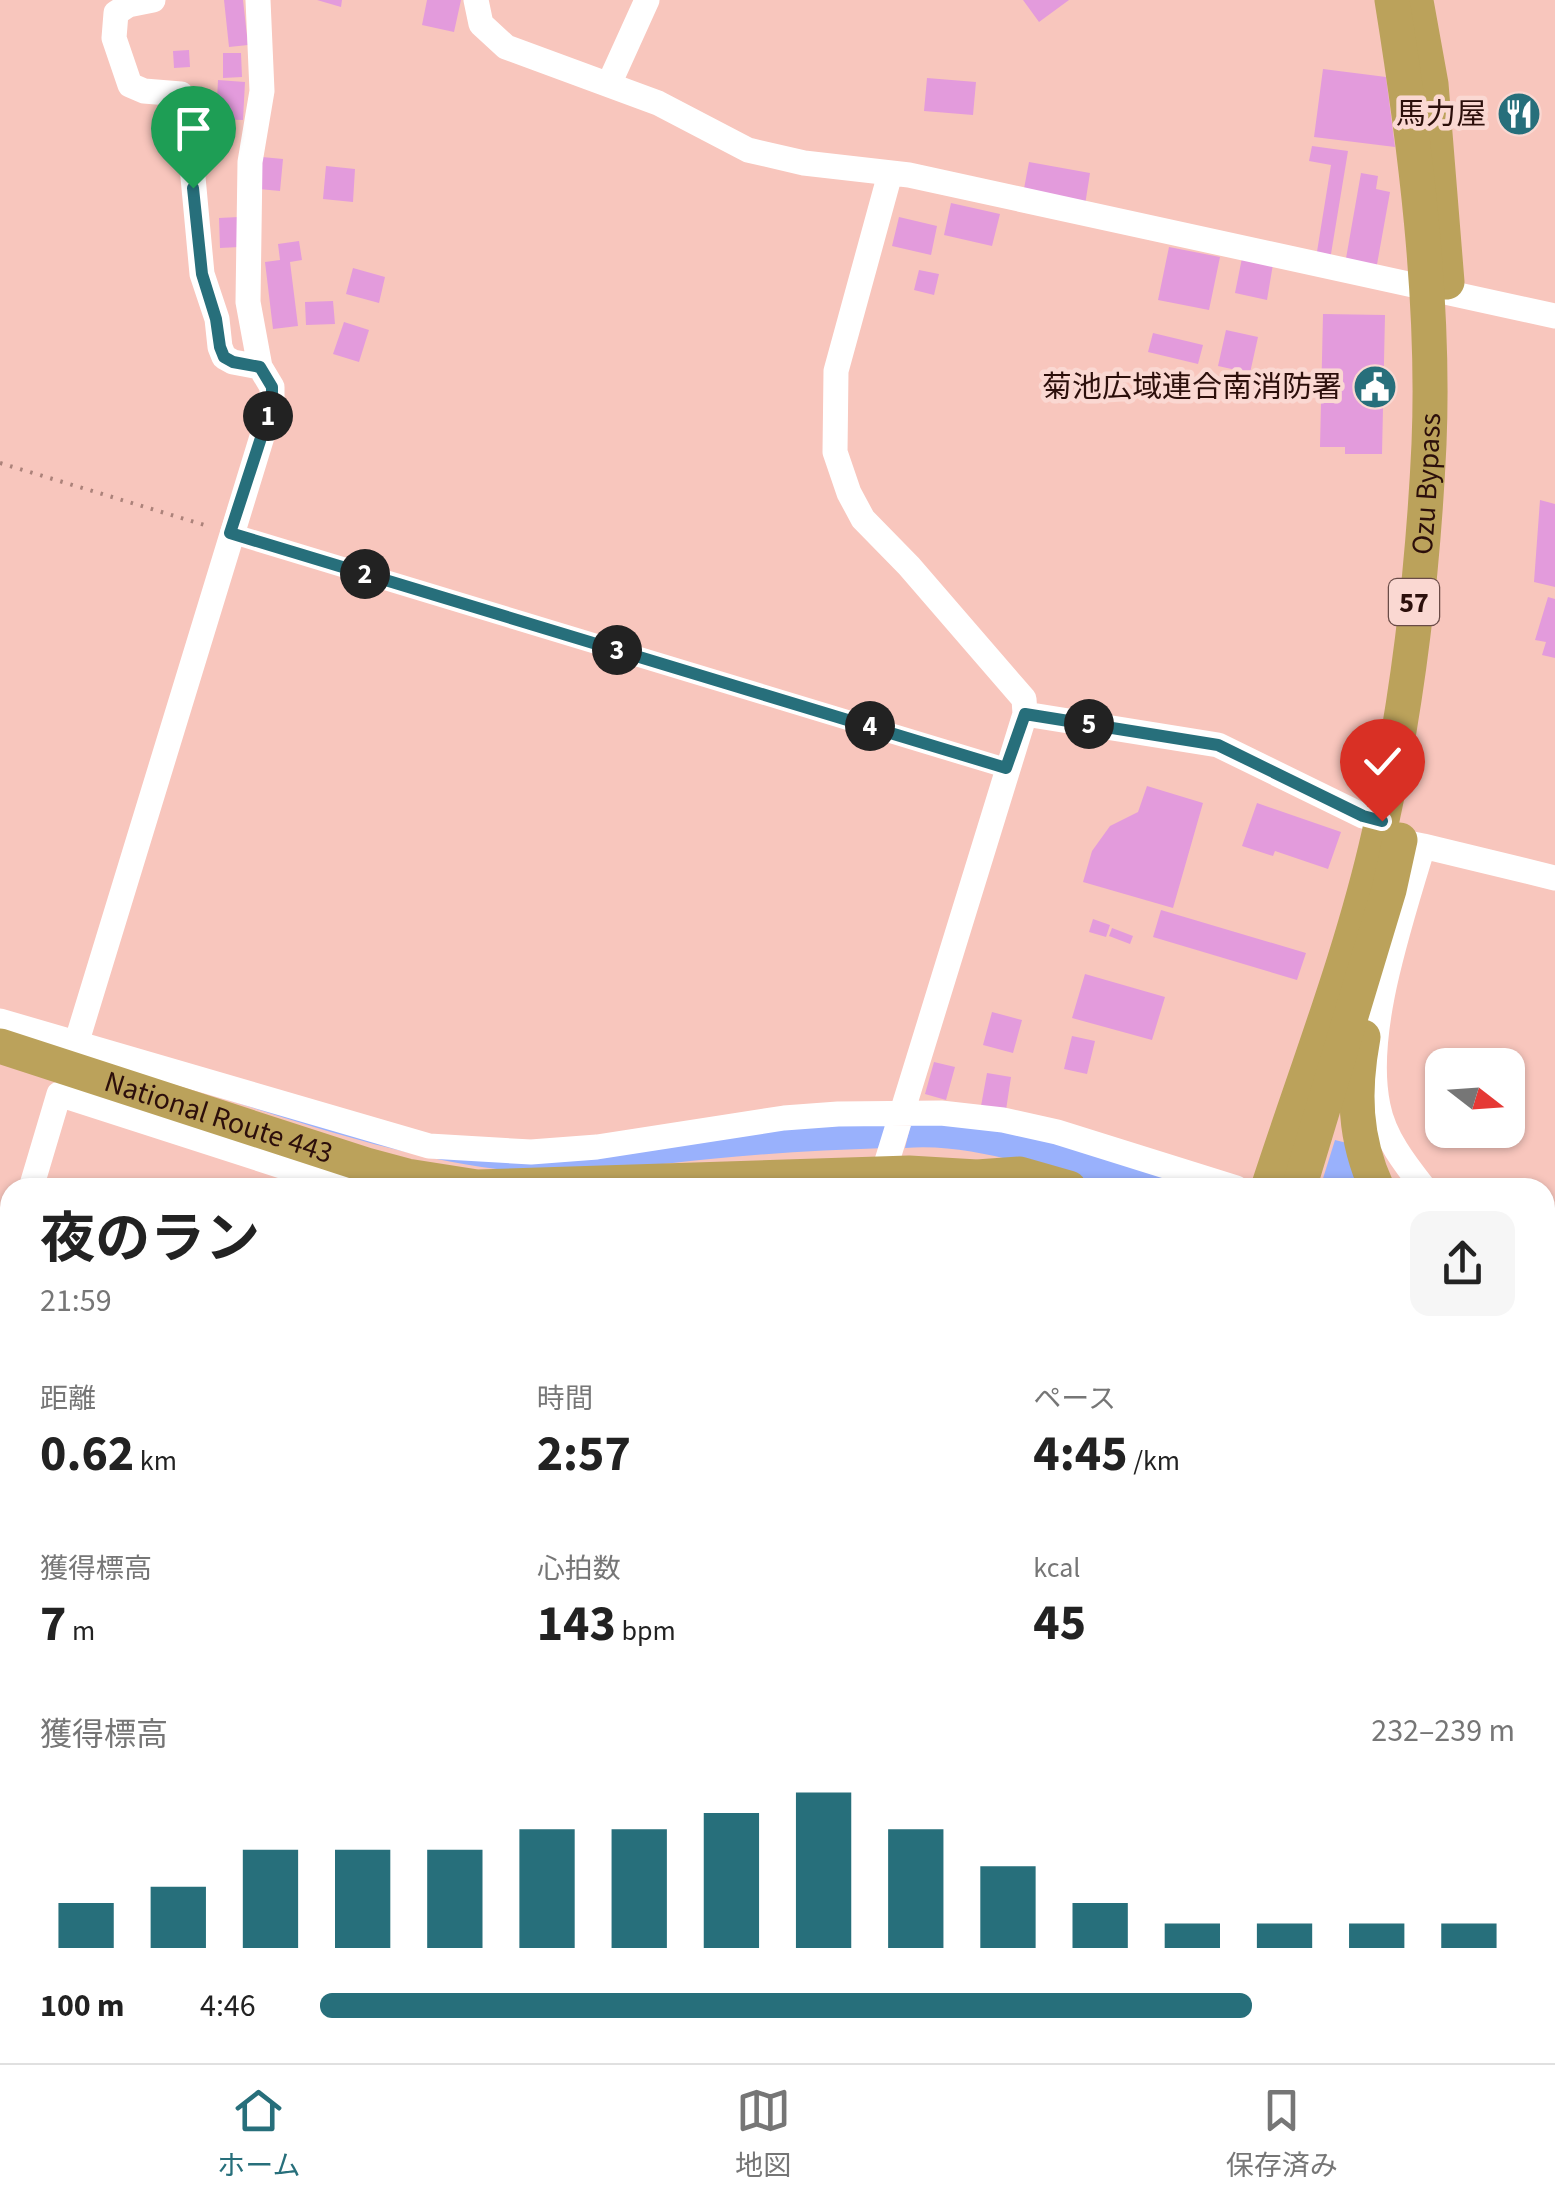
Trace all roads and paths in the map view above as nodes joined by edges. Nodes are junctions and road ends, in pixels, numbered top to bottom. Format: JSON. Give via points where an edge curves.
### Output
{"nodes":[{"id":1,"x":153,"y":0,"type":"edge"},
{"id":2,"x":258,"y":0,"type":"edge"},
{"id":3,"x":476,"y":0,"type":"edge"},
{"id":4,"x":647,"y":0,"type":"edge"},
{"id":5,"x":1392,"y":0,"type":"edge"},
{"id":6,"x":1416,"y":0,"type":"edge"},
{"id":7,"x":608,"y":84,"type":"junction"},
{"id":8,"x":890,"y":174,"type":"junction"},
{"id":9,"x":1436,"y":291,"type":"junction"},
{"id":10,"x":1555,"y":316,"type":"edge"},
{"id":11,"x":260,"y":367,"type":"junction"},
{"id":12,"x":0,"y":463,"type":"edge"},
{"id":13,"x":230,"y":533,"type":"junction"},
{"id":14,"x":1025,"y":714,"type":"junction"},
{"id":15,"x":1006,"y":768,"type":"junction"},
{"id":16,"x":1395,"y":836,"type":"junction"},
{"id":17,"x":1555,"y":878,"type":"edge"},
{"id":18,"x":1389,"y":890,"type":"junction"},
{"id":19,"x":0,"y":1021,"type":"edge"},
{"id":20,"x":76,"y":1044,"type":"junction"},
{"id":21,"x":0,"y":1046,"type":"edge"},
{"id":22,"x":901,"y":1112,"type":"junction"},
{"id":23,"x":34,"y":1178,"type":"edge"},
{"id":24,"x":319,"y":1178,"type":"edge"},
{"id":25,"x":420,"y":1178,"type":"edge"},
{"id":26,"x":752,"y":1178,"type":"edge"},
{"id":27,"x":874,"y":1178,"type":"edge"},
{"id":28,"x":894,"y":1178,"type":"edge"},
{"id":29,"x":1203,"y":1178,"type":"edge"},
{"id":30,"x":1271,"y":1178,"type":"edge"},
{"id":31,"x":1302,"y":1178,"type":"edge"},
{"id":32,"x":1373,"y":1178,"type":"edge"},
{"id":33,"x":1417,"y":1178,"type":"edge"}],
"edges":[{"from":1,"to":11,"type":"street","via":[[116,13],[114,38],[130,85],[181,94],[186,102],[202,274],[220,347],[233,362]]},
{"from":2,"to":11,"type":"street","via":[[262,91],[250,162],[248,302]]},
{"from":3,"to":7,"type":"street","via":[[482,24],[506,47]]},
{"from":4,"to":7,"type":"street"},
{"from":5,"to":9,"type":"highway","name":"Ozu Bypass","number":"57"},
{"from":6,"to":9,"type":"highway","name":"Ozu Bypass","number":"57","via":[[1446,229]]},
{"from":7,"to":8,"type":"street","via":[[748,150]]},
{"from":8,"to":9,"type":"street"},
{"from":8,"to":14,"type":"street","via":[[836,370],[836,452],[864,519],[1024,699]]},
{"from":9,"to":10,"type":"street"},
{"from":9,"to":16,"type":"highway","name":"Ozu Bypass","number":"57","via":[[1451,370],[1443,560],[1422,728]]},
{"from":11,"to":13,"type":"street","via":[[272,387],[272,404]]},
{"from":12,"to":13,"type":"path"},
{"from":13,"to":15,"type":"path"},
{"from":13,"to":20,"type":"street"},
{"from":14,"to":15,"type":"street"},
{"from":14,"to":16,"type":"street","via":[[1218,745]]},
{"from":15,"to":22,"type":"street"},
{"from":16,"to":17,"type":"street"},
{"from":16,"to":18,"type":"highway","name":"Ozu Bypass","number":"57"},
{"from":16,"to":30,"type":"highway","name":"Ozu Bypass","number":"57","via":[[1347,945]]},
{"from":16,"to":33,"type":"street","via":[[1376,1076],[1386,1128]]},
{"from":18,"to":31,"type":"highway","name":"Ozu Bypass","number":"57"},
{"from":18,"to":32,"type":"highway","number":"57","via":[[1390,927],[1356,1075],[1357,1121]]},
{"from":19,"to":20,"type":"street"},
{"from":20,"to":22,"type":"street","via":[[388,1136],[488,1152],[597,1147],[784,1118]]},
{"from":21,"to":25,"type":"highway","name":"National Route 443"},
{"from":22,"to":28,"type":"street"},
{"from":22,"to":29,"type":"street","via":[[1022,1124]]},
{"from":23,"to":24,"type":"street","via":[[60,1094]]},
{"from":26,"to":27,"type":"highway","name":"National Route 443"}]}
